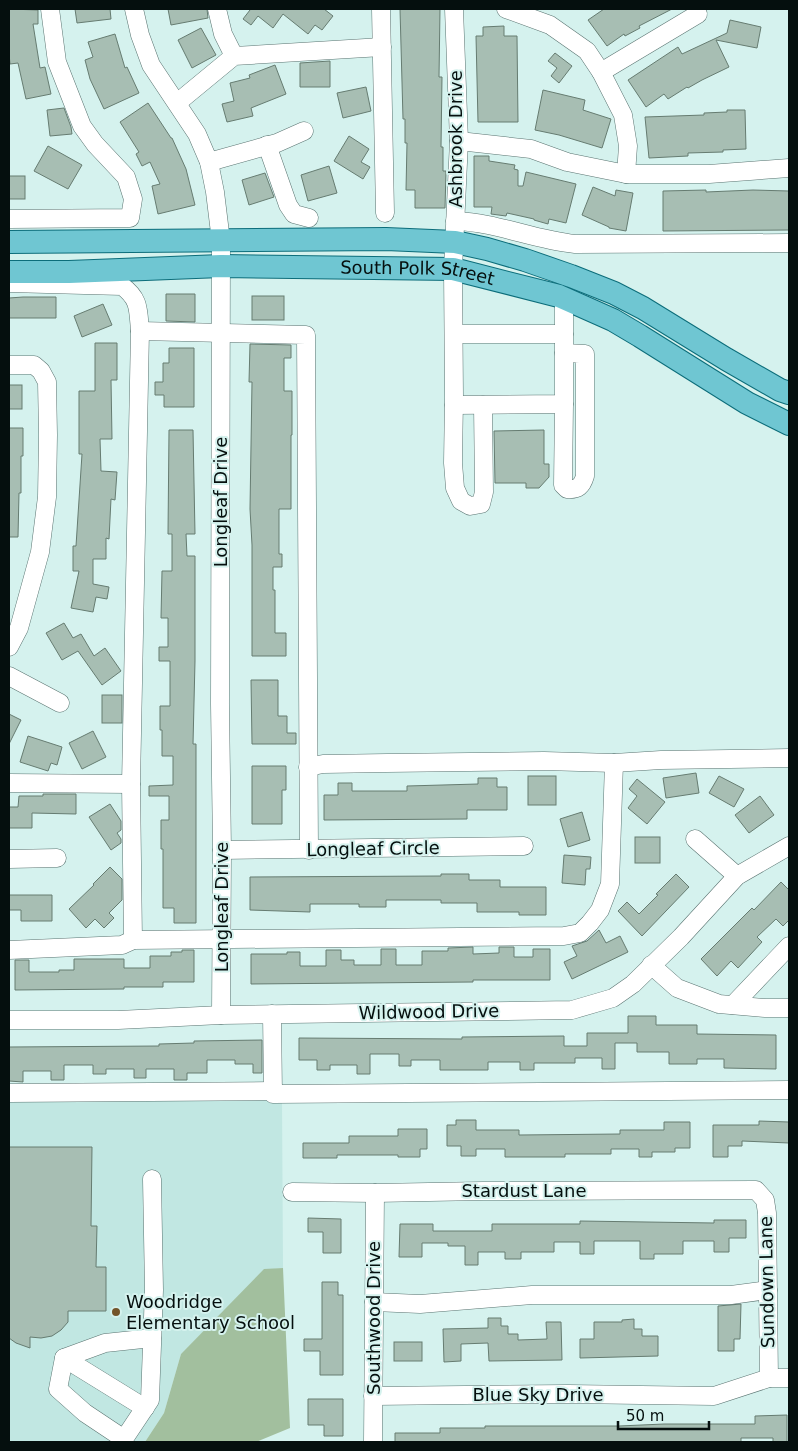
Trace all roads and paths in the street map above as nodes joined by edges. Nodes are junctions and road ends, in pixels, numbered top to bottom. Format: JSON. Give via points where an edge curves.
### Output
{"nodes":[{"id":1,"x":50,"y":9,"type":"edge"},
{"id":2,"x":134,"y":9,"type":"edge"},
{"id":3,"x":217,"y":9,"type":"edge"},
{"id":4,"x":381,"y":9,"type":"edge"},
{"id":5,"x":454,"y":9,"type":"edge"},
{"id":6,"x":506,"y":9,"type":"edge"},
{"id":7,"x":698,"y":14,"type":"dead end"},
{"id":8,"x":382,"y":47,"type":"junction"},
{"id":9,"x":234,"y":56,"type":"junction"},
{"id":10,"x":602,"y":72,"type":"junction"},
{"id":11,"x":177,"y":103,"type":"junction"},
{"id":12,"x":304,"y":131,"type":"dead end"},
{"id":13,"x":458,"y":141,"type":"junction"},
{"id":14,"x":267,"y":145,"type":"junction"},
{"id":15,"x":209,"y":162,"type":"junction"},
{"id":16,"x":789,"y":168,"type":"edge"},
{"id":17,"x":626,"y":174,"type":"junction"},
{"id":18,"x":385,"y":213,"type":"dead end"},
{"id":19,"x":310,"y":218,"type":"dead end"},
{"id":20,"x":9,"y":219,"type":"edge"},
{"id":21,"x":455,"y":232,"type":"junction"},
{"id":22,"x":221,"y":241,"type":"junction"},
{"id":23,"x":9,"y":242,"type":"edge"},
{"id":24,"x":789,"y":243,"type":"edge"},
{"id":25,"x":221,"y":266,"type":"junction"},
{"id":26,"x":453,"y":269,"type":"junction"},
{"id":27,"x":9,"y":272,"type":"edge"},
{"id":28,"x":9,"y":283,"type":"edge"},
{"id":29,"x":564,"y":299,"type":"junction"},
{"id":30,"x":140,"y":331,"type":"junction"},
{"id":31,"x":221,"y":334,"type":"junction"},
{"id":32,"x":454,"y":334,"type":"junction"},
{"id":33,"x":564,"y":334,"type":"junction"},
{"id":34,"x":564,"y":353,"type":"junction"},
{"id":35,"x":9,"y":366,"type":"edge"},
{"id":36,"x":789,"y":393,"type":"edge"},
{"id":37,"x":564,"y":404,"type":"junction"},
{"id":38,"x":454,"y":405,"type":"junction"},
{"id":39,"x":483,"y":405,"type":"junction"},
{"id":40,"x":789,"y":424,"type":"edge"},
{"id":41,"x":9,"y":647,"type":"edge"},
{"id":42,"x":9,"y":676,"type":"edge"},
{"id":43,"x":60,"y":703,"type":"dead end"},
{"id":44,"x":789,"y":758,"type":"edge"},
{"id":45,"x":614,"y":762,"type":"junction"},
{"id":46,"x":308,"y":767,"type":"junction"},
{"id":47,"x":9,"y":783,"type":"edge"},
{"id":48,"x":131,"y":784,"type":"junction"},
{"id":49,"x":696,"y":839,"type":"dead end"},
{"id":50,"x":524,"y":846,"type":"dead end"},
{"id":51,"x":789,"y":846,"type":"edge"},
{"id":52,"x":222,"y":850,"type":"junction"},
{"id":53,"x":309,"y":850,"type":"junction"},
{"id":54,"x":9,"y":858,"type":"edge"},
{"id":55,"x":58,"y":858,"type":"dead end"},
{"id":56,"x":738,"y":876,"type":"junction"},
{"id":57,"x":133,"y":940,"type":"junction"},
{"id":58,"x":222,"y":940,"type":"junction"},
{"id":59,"x":789,"y":946,"type":"edge"},
{"id":60,"x":9,"y":950,"type":"edge"},
{"id":61,"x":651,"y":965,"type":"junction"},
{"id":62,"x":733,"y":1005,"type":"junction"},
{"id":63,"x":789,"y":1008,"type":"edge"},
{"id":64,"x":272,"y":1014,"type":"junction"},
{"id":65,"x":221,"y":1015,"type":"junction"},
{"id":66,"x":9,"y":1020,"type":"edge"},
{"id":67,"x":273,"y":1090,"type":"junction"},
{"id":68,"x":789,"y":1090,"type":"edge"},
{"id":69,"x":9,"y":1093,"type":"edge"},
{"id":70,"x":152,"y":1179,"type":"dead end"},
{"id":71,"x":756,"y":1190,"type":"joint"},
{"id":72,"x":292,"y":1192,"type":"dead end"},
{"id":73,"x":375,"y":1193,"type":"junction"},
{"id":74,"x":768,"y":1290,"type":"junction"},
{"id":75,"x":374,"y":1302,"type":"junction"},
{"id":76,"x":152,"y":1338,"type":"junction"},
{"id":77,"x":64,"y":1358,"type":"junction"},
{"id":78,"x":769,"y":1378,"type":"junction"},
{"id":79,"x":789,"y":1378,"type":"edge"},
{"id":80,"x":373,"y":1396,"type":"junction"},
{"id":81,"x":145,"y":1408,"type":"junction"},
{"id":82,"x":123,"y":1441,"type":"edge"},
{"id":83,"x":373,"y":1442,"type":"edge"}],
"edges":[{"from":1,"to":20,"type":"street","via":[[57,62],[82,126],[126,177],[133,199],[130,218]]},
{"from":2,"to":11,"type":"street","name":"Longleaf Drive","via":[[151,65]]},
{"from":3,"to":9,"type":"street","via":[[223,34]]},
{"from":4,"to":8,"type":"street"},
{"from":5,"to":13,"type":"street","name":"Ashbrook Drive"},
{"from":6,"to":10,"type":"street","via":[[550,25],[587,50]]},
{"from":7,"to":10,"type":"street"},
{"from":8,"to":9,"type":"street"},
{"from":8,"to":18,"type":"street"},
{"from":9,"to":11,"type":"street"},
{"from":10,"to":17,"type":"street","via":[[623,115],[628,146]]},
{"from":11,"to":15,"type":"street","name":"Longleaf Drive","via":[[197,134]]},
{"from":12,"to":14,"type":"street"},
{"from":13,"to":17,"type":"street","via":[[531,149],[567,162]]},
{"from":13,"to":21,"type":"street","name":"Ashbrook Drive"},
{"from":14,"to":15,"type":"street"},
{"from":14,"to":19,"type":"street","via":[[288,205],[294,214]]},
{"from":15,"to":22,"type":"street","name":"Longleaf Drive"},
{"from":16,"to":17,"type":"street","via":[[709,174]]},
{"from":21,"to":22,"type":"main road","name":"South Polk Street","via":[[386,239]]},
{"from":21,"to":24,"type":"street","via":[[475,222],[575,244]]},
{"from":21,"to":26,"type":"street","name":"Ashbrook Drive"},
{"from":21,"to":36,"type":"main road","name":"South Polk Street","via":[[486,249],[614,293]]},
{"from":22,"to":23,"type":"main road","name":"South Polk Street"},
{"from":22,"to":25,"type":"street","name":"Longleaf Drive"},
{"from":25,"to":26,"type":"main road","name":"South Polk Street"},
{"from":25,"to":27,"type":"main road","name":"South Polk Street"},
{"from":25,"to":31,"type":"street","name":"Longleaf Drive"},
{"from":26,"to":29,"type":"main road","name":"South Polk Street"},
{"from":26,"to":32,"type":"street","name":"Ashbrook Drive"},
{"from":28,"to":30,"type":"street","via":[[122,286],[132,293]]},
{"from":29,"to":33,"type":"street"},
{"from":29,"to":40,"type":"main road","name":"South Polk Street","via":[[613,320],[747,403]]},
{"from":30,"to":31,"type":"street"},
{"from":30,"to":48,"type":"street"},
{"from":31,"to":46,"type":"street","via":[[306,335]]},
{"from":31,"to":52,"type":"street","name":"Longleaf Drive"},
{"from":32,"to":33,"type":"street"},
{"from":32,"to":38,"type":"street","name":"Ashbrook Drive"},
{"from":33,"to":34,"type":"street"},
{"from":34,"to":37,"type":"street"},
{"from":34,"to":37,"type":"street","via":[[585,354],[585,476],[583,483],[574,489],[563,485]]},
{"from":35,"to":41,"type":"street","via":[[34,365],[41,371],[47,382],[48,435],[40,552],[18,628]]},
{"from":37,"to":39,"type":"street"},
{"from":38,"to":39,"type":"street"},
{"from":38,"to":39,"type":"street","name":"Ashbrook Drive","via":[[455,488],[460,501],[470,506],[481,504],[484,492]]},
{"from":42,"to":43,"type":"street"},
{"from":44,"to":45,"type":"street"},
{"from":45,"to":46,"type":"street","via":[[323,764]]},
{"from":45,"to":58,"type":"street","via":[[610,884],[600,910],[580,932],[564,936]]},
{"from":46,"to":53,"type":"street"},
{"from":47,"to":48,"type":"street"},
{"from":48,"to":57,"type":"street"},
{"from":49,"to":56,"type":"street"},
{"from":50,"to":53,"type":"street","name":"Longleaf Circle"},
{"from":51,"to":56,"type":"street","name":"Wildwood Drive"},
{"from":52,"to":53,"type":"street","name":"Longleaf Circle"},
{"from":52,"to":58,"type":"street","name":"Longleaf Drive"},
{"from":54,"to":55,"type":"street"},
{"from":56,"to":61,"type":"street","name":"Wildwood Drive"},
{"from":57,"to":58,"type":"street"},
{"from":57,"to":60,"type":"street","via":[[122,945]]},
{"from":58,"to":65,"type":"street","name":"Longleaf Drive"},
{"from":59,"to":62,"type":"street"},
{"from":61,"to":62,"type":"street","via":[[677,988],[719,1004]]},
{"from":61,"to":64,"type":"street","name":"Wildwood Drive","via":[[633,984],[613,998],[572,1010]]},
{"from":62,"to":63,"type":"street"},
{"from":64,"to":65,"type":"street","name":"Wildwood Drive"},
{"from":64,"to":67,"type":"street"},
{"from":65,"to":66,"type":"street","name":"Wildwood Drive","via":[[118,1020]]},
{"from":67,"to":68,"type":"street","via":[[273,1094]]},
{"from":67,"to":69,"type":"street"},
{"from":70,"to":76,"type":"street"},
{"from":71,"to":73,"type":"street","name":"Stardust Lane"},
{"from":71,"to":74,"type":"street","name":"Sundown Lane","via":[[765,1200],[767,1213]]},
{"from":72,"to":73,"type":"street","name":"Stardust Lane"},
{"from":73,"to":75,"type":"street","name":"Southwood Drive"},
{"from":74,"to":75,"type":"street","via":[[731,1295],[532,1295],[420,1304]]},
{"from":74,"to":78,"type":"street","name":"Sundown Lane"},
{"from":75,"to":80,"type":"street","name":"Southwood Drive"},
{"from":76,"to":77,"type":"street","via":[[105,1343]]},
{"from":76,"to":81,"type":"street","via":[[150,1400]]},
{"from":77,"to":81,"type":"street"},
{"from":77,"to":82,"type":"street","via":[[58,1389]]},
{"from":78,"to":79,"type":"street","name":"Blue Sky Drive"},
{"from":78,"to":80,"type":"street","name":"Blue Sky Drive","via":[[714,1396]]},
{"from":80,"to":83,"type":"street","name":"Southwood Drive"},
{"from":81,"to":82,"type":"street"}]}
